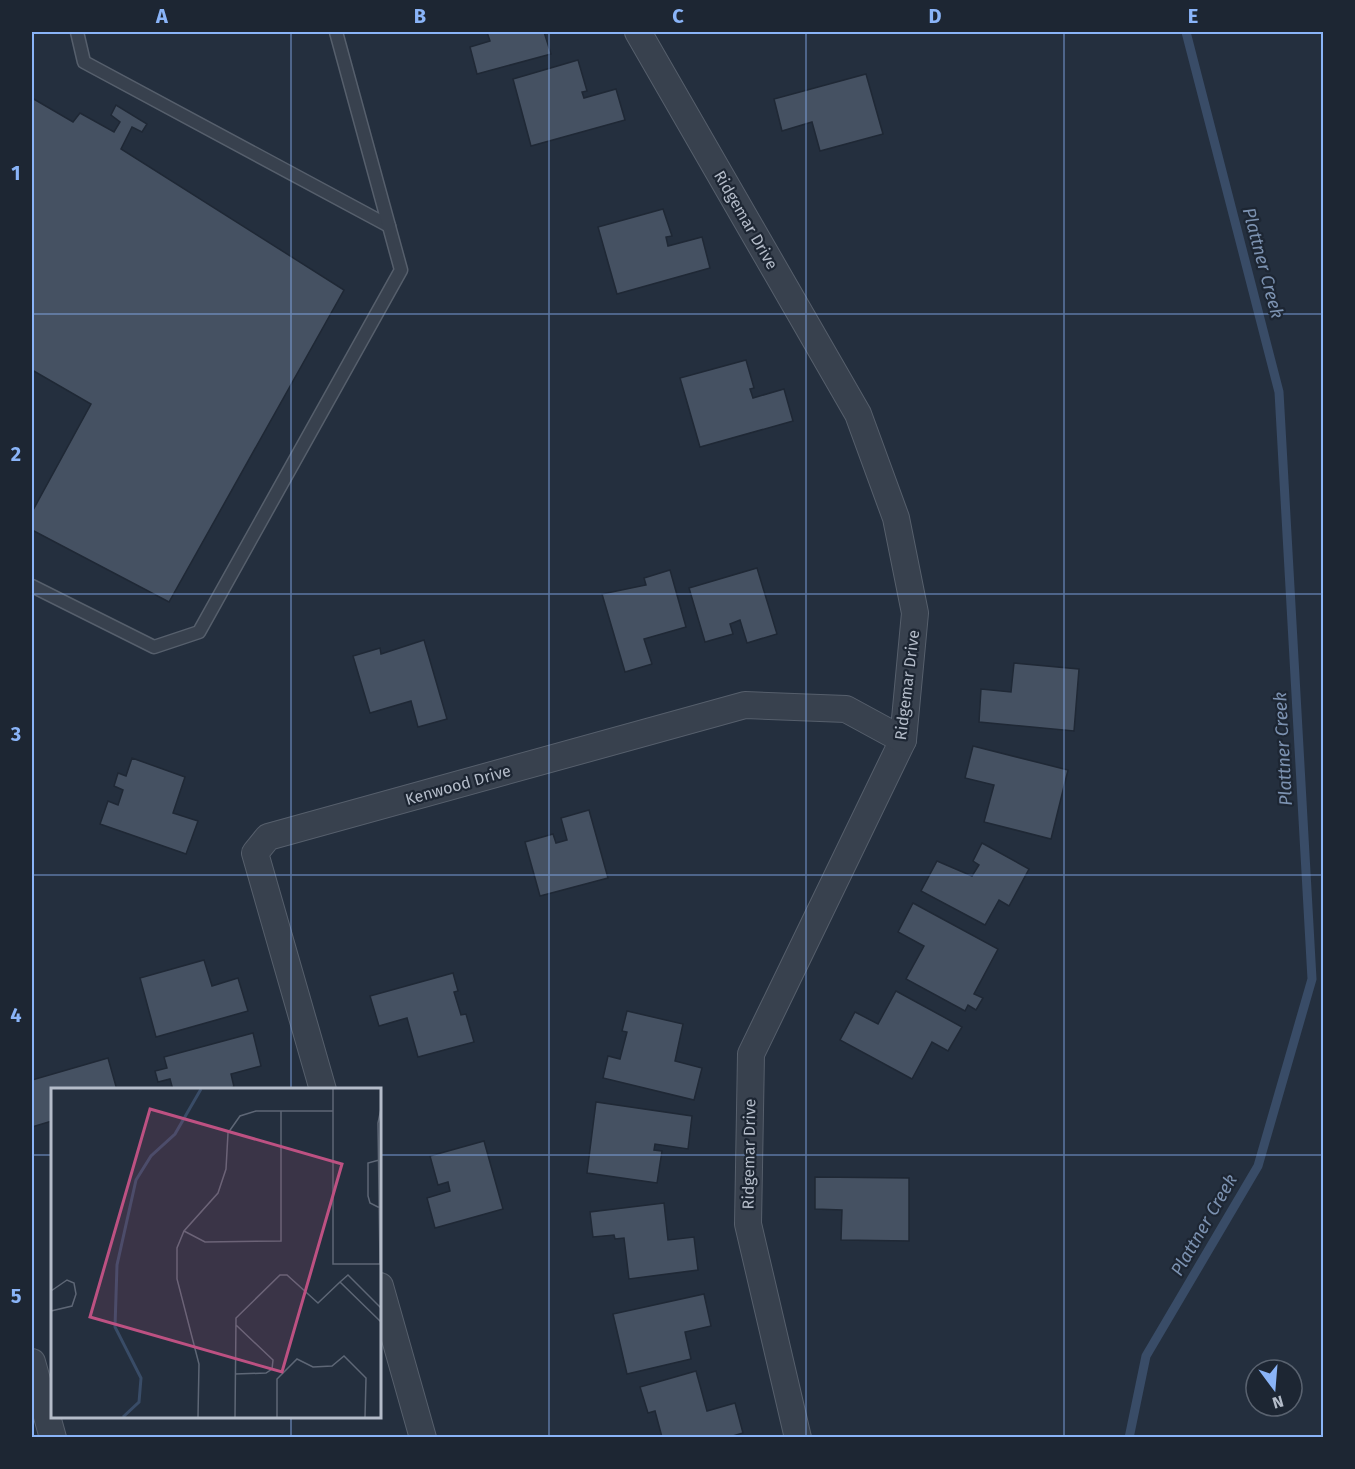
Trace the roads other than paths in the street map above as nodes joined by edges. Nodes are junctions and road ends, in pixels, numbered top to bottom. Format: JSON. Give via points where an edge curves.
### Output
{"nodes":[{"id":1,"x":77,"y":32,"type":"edge"},
{"id":2,"x":336,"y":32,"type":"edge"},
{"id":3,"x":638,"y":32,"type":"edge"},
{"id":4,"x":389,"y":226,"type":"junction"},
{"id":5,"x":32,"y":586,"type":"edge"},
{"id":6,"x":903,"y":740,"type":"junction"},
{"id":7,"x":323,"y":1088,"type":"edge"},
{"id":8,"x":381,"y":1290,"type":"edge"},
{"id":9,"x":32,"y":1362,"type":"edge"},
{"id":10,"x":53,"y":1437,"type":"edge"},
{"id":11,"x":423,"y":1437,"type":"edge"},
{"id":12,"x":798,"y":1437,"type":"edge"}],
"edges":[{"from":1,"to":4,"type":"lane","via":[[84,62]]},
{"from":2,"to":4,"type":"lane"},
{"from":3,"to":6,"type":"street","name":"Ridgemar Drive","via":[[858,414],[896,518],[915,613]]},
{"from":4,"to":5,"type":"lane","via":[[400,270],[199,632],[154,647]]},
{"from":6,"to":7,"type":"street","name":"Kenwood Drive","via":[[846,709],[745,705],[268,837],[255,853]]},
{"from":6,"to":12,"type":"street","name":"Ridgemar Drive","via":[[752,1054],[748,1224]]},
{"from":8,"to":11,"type":"street"},
{"from":9,"to":10,"type":"street"}]}
